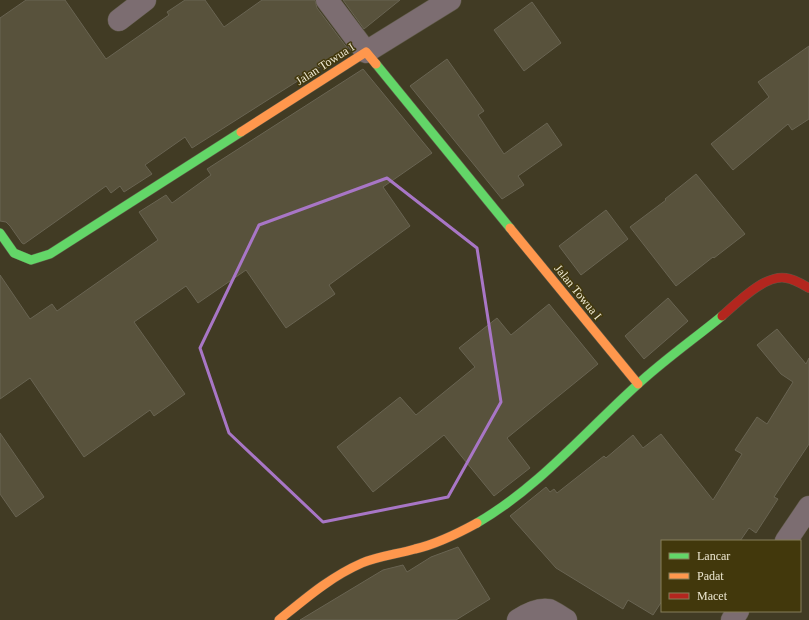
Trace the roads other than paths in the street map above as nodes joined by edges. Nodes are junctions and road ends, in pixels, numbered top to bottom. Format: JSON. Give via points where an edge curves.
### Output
{"nodes":[{"id":1,"x":145,"y":0,"type":"edge"},
{"id":2,"x":326,"y":0,"type":"edge"},
{"id":3,"x":450,"y":0,"type":"edge"},
{"id":4,"x":119,"y":20,"type":"dead end"},
{"id":5,"x":366,"y":52,"type":"junction"},
{"id":6,"x":0,"y":233,"type":"edge"},
{"id":7,"x":809,"y":288,"type":"edge"},
{"id":8,"x":638,"y":384,"type":"junction"},
{"id":9,"x":806,"y":517,"type":"edge"},
{"id":10,"x":787,"y":540,"type":"edge"},
{"id":11,"x":279,"y":620,"type":"edge"},
{"id":12,"x":518,"y":620,"type":"edge"},
{"id":13,"x":566,"y":620,"type":"edge"}],
"edges":[{"from":1,"to":4,"type":"street"},
{"from":2,"to":5,"type":"street"},
{"from":3,"to":5,"type":"street"},
{"from":5,"to":6,"type":"street","name":"Jalan Towua I","via":[[50,254],[31,260],[14,253]]},
{"from":5,"to":8,"type":"street","name":"Jalan Towua I"},
{"from":7,"to":8,"type":"street","via":[[785,277],[774,277],[761,284]]},
{"from":8,"to":11,"type":"street","via":[[554,465],[483,519],[455,535],[417,549],[363,563],[338,575]]},
{"from":9,"to":10,"type":"street"},
{"from":12,"to":13,"type":"street","via":[[538,610],[549,610]]}]}
